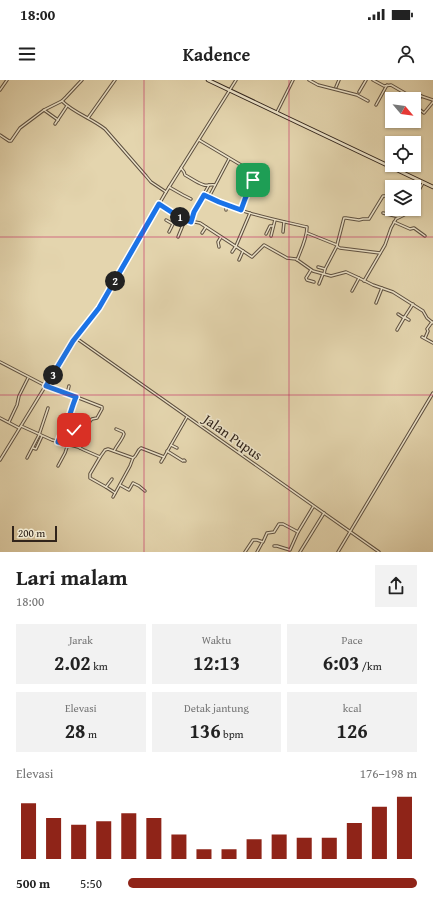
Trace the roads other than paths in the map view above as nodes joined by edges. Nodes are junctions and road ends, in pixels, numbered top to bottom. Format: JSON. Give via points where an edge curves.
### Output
{"nodes":[{"id":1,"x":7,"y":80,"type":"edge"},
{"id":2,"x":82,"y":80,"type":"edge"},
{"id":3,"x":115,"y":80,"type":"edge"},
{"id":4,"x":208,"y":80,"type":"edge"},
{"id":5,"x":236,"y":80,"type":"edge"},
{"id":6,"x":293,"y":80,"type":"edge"},
{"id":7,"x":309,"y":80,"type":"edge"},
{"id":8,"x":339,"y":80,"type":"edge"},
{"id":9,"x":366,"y":80,"type":"edge"},
{"id":10,"x":373,"y":80,"type":"edge"},
{"id":11,"x":387,"y":85,"type":"junction"},
{"id":12,"x":336,"y":87,"type":"dead end"},
{"id":13,"x":0,"y":90,"type":"edge"},
{"id":14,"x":230,"y":91,"type":"junction"},
{"id":15,"x":359,"y":92,"type":"dead end"},
{"id":16,"x":403,"y":92,"type":"edge"},
{"id":17,"x":421,"y":96,"type":"edge"},
{"id":18,"x":62,"y":100,"type":"junction"},
{"id":19,"x":368,"y":100,"type":"dead end"},
{"id":20,"x":433,"y":101,"type":"edge"},
{"id":21,"x":376,"y":105,"type":"dead end"},
{"id":22,"x":67,"y":106,"type":"junction"},
{"id":23,"x":44,"y":110,"type":"junction"},
{"id":24,"x":421,"y":111,"type":"edge"},
{"id":25,"x":276,"y":113,"type":"junction"},
{"id":26,"x":88,"y":118,"type":"junction"},
{"id":27,"x":58,"y":120,"type":"junction"},
{"id":28,"x":56,"y":124,"type":"dead end"},
{"id":29,"x":0,"y":135,"type":"edge"},
{"id":30,"x":199,"y":140,"type":"junction"},
{"id":31,"x":229,"y":159,"type":"junction"},
{"id":32,"x":181,"y":168,"type":"junction"},
{"id":33,"x":251,"y":171,"type":"dead end"},
{"id":34,"x":253,"y":178,"type":"dead end"},
{"id":35,"x":423,"y":183,"type":"junction"},
{"id":36,"x":209,"y":185,"type":"junction"},
{"id":37,"x":215,"y":185,"type":"junction"},
{"id":38,"x":169,"y":187,"type":"junction"},
{"id":39,"x":421,"y":187,"type":"edge"},
{"id":40,"x":433,"y":187,"type":"edge"},
{"id":41,"x":166,"y":192,"type":"junction"},
{"id":42,"x":204,"y":195,"type":"junction"},
{"id":43,"x":385,"y":196,"type":"edge"},
{"id":44,"x":209,"y":197,"type":"junction"},
{"id":45,"x":191,"y":198,"type":"dead end"},
{"id":46,"x":159,"y":204,"type":"junction"},
{"id":47,"x":226,"y":205,"type":"junction"},
{"id":48,"x":226,"y":210,"type":"dead end"},
{"id":49,"x":241,"y":210,"type":"junction"},
{"id":50,"x":250,"y":213,"type":"junction"},
{"id":51,"x":383,"y":213,"type":"dead end"},
{"id":52,"x":178,"y":216,"type":"junction"},
{"id":53,"x":399,"y":217,"type":"joint"},
{"id":54,"x":166,"y":220,"type":"dead end"},
{"id":55,"x":185,"y":220,"type":"junction"},
{"id":56,"x":275,"y":220,"type":"junction"},
{"id":57,"x":191,"y":222,"type":"junction"},
{"id":58,"x":284,"y":222,"type":"junction"},
{"id":59,"x":394,"y":222,"type":"junction"},
{"id":60,"x":173,"y":224,"type":"junction"},
{"id":61,"x":273,"y":226,"type":"junction"},
{"id":62,"x":206,"y":227,"type":"junction"},
{"id":63,"x":169,"y":232,"type":"dead end"},
{"id":64,"x":283,"y":232,"type":"dead end"},
{"id":65,"x":202,"y":233,"type":"dead end"},
{"id":66,"x":307,"y":233,"type":"junction"},
{"id":67,"x":266,"y":234,"type":"dead end"},
{"id":68,"x":271,"y":236,"type":"dead end"},
{"id":69,"x":425,"y":236,"type":"dead end"},
{"id":70,"x":178,"y":237,"type":"dead end"},
{"id":71,"x":221,"y":237,"type":"junction"},
{"id":72,"x":337,"y":245,"type":"junction"},
{"id":73,"x":236,"y":246,"type":"junction"},
{"id":74,"x":219,"y":247,"type":"dead end"},
{"id":75,"x":243,"y":251,"type":"junction"},
{"id":76,"x":233,"y":252,"type":"dead end"},
{"id":77,"x":380,"y":253,"type":"junction"},
{"id":78,"x":239,"y":260,"type":"dead end"},
{"id":79,"x":297,"y":260,"type":"junction"},
{"id":80,"x":318,"y":267,"type":"dead end"},
{"id":81,"x":325,"y":268,"type":"junction"},
{"id":82,"x":311,"y":270,"type":"junction"},
{"id":83,"x":323,"y":274,"type":"junction"},
{"id":84,"x":358,"y":278,"type":"junction"},
{"id":85,"x":364,"y":281,"type":"junction"},
{"id":86,"x":314,"y":282,"type":"dead end"},
{"id":87,"x":319,"y":284,"type":"dead end"},
{"id":88,"x":382,"y":288,"type":"junction"},
{"id":89,"x":352,"y":291,"type":"dead end"},
{"id":90,"x":376,"y":303,"type":"dead end"},
{"id":91,"x":413,"y":304,"type":"junction"},
{"id":92,"x":398,"y":314,"type":"dead end"},
{"id":93,"x":404,"y":318,"type":"junction"},
{"id":94,"x":409,"y":320,"type":"dead end"},
{"id":95,"x":432,"y":322,"type":"edge"},
{"id":96,"x":397,"y":330,"type":"dead end"},
{"id":97,"x":422,"y":336,"type":"dead end"},
{"id":98,"x":76,"y":338,"type":"junction"},
{"id":99,"x":425,"y":338,"type":"junction"},
{"id":100,"x":433,"y":344,"type":"edge"},
{"id":101,"x":0,"y":363,"type":"edge"},
{"id":102,"x":28,"y":378,"type":"junction"},
{"id":103,"x":46,"y":386,"type":"junction"},
{"id":104,"x":69,"y":386,"type":"dead end"},
{"id":105,"x":433,"y":393,"type":"edge"},
{"id":106,"x":67,"y":394,"type":"junction"},
{"id":107,"x":76,"y":397,"type":"junction"},
{"id":108,"x":48,"y":408,"type":"dead end"},
{"id":109,"x":187,"y":416,"type":"junction"},
{"id":110,"x":0,"y":418,"type":"edge"},
{"id":111,"x":9,"y":422,"type":"junction"},
{"id":112,"x":20,"y":427,"type":"junction"},
{"id":113,"x":76,"y":428,"type":"dead end"},
{"id":114,"x":116,"y":429,"type":"dead end"},
{"id":115,"x":39,"y":435,"type":"junction"},
{"id":116,"x":42,"y":436,"type":"junction"},
{"id":117,"x":58,"y":442,"type":"junction"},
{"id":118,"x":68,"y":444,"type":"junction"},
{"id":119,"x":171,"y":445,"type":"junction"},
{"id":120,"x":32,"y":448,"type":"junction"},
{"id":121,"x":80,"y":448,"type":"junction"},
{"id":122,"x":177,"y":448,"type":"dead end"},
{"id":123,"x":113,"y":451,"type":"junction"},
{"id":124,"x":167,"y":451,"type":"junction"},
{"id":125,"x":100,"y":457,"type":"junction"},
{"id":126,"x":164,"y":457,"type":"junction"},
{"id":127,"x":27,"y":458,"type":"dead end"},
{"id":128,"x":133,"y":458,"type":"junction"},
{"id":129,"x":0,"y":460,"type":"edge"},
{"id":130,"x":185,"y":461,"type":"dead end"},
{"id":131,"x":161,"y":462,"type":"dead end"},
{"id":132,"x":58,"y":466,"type":"dead end"},
{"id":133,"x":112,"y":479,"type":"dead end"},
{"id":134,"x":120,"y":485,"type":"junction"},
{"id":135,"x":106,"y":487,"type":"junction"},
{"id":136,"x":145,"y":491,"type":"dead end"},
{"id":137,"x":116,"y":493,"type":"junction"},
{"id":138,"x":113,"y":497,"type":"dead end"},
{"id":139,"x":314,"y":506,"type":"junction"},
{"id":140,"x":324,"y":513,"type":"junction"},
{"id":141,"x":298,"y":532,"type":"junction"},
{"id":142,"x":350,"y":532,"type":"junction"},
{"id":143,"x":262,"y":542,"type":"junction"},
{"id":144,"x":274,"y":546,"type":"dead end"},
{"id":145,"x":245,"y":552,"type":"edge"},
{"id":146,"x":257,"y":552,"type":"edge"},
{"id":147,"x":300,"y":552,"type":"edge"},
{"id":148,"x":338,"y":552,"type":"edge"},
{"id":149,"x":379,"y":552,"type":"edge"}],
"edges":[{"from":1,"to":13,"type":"street"},
{"from":2,"to":18,"type":"street"},
{"from":3,"to":26,"type":"street"},
{"from":4,"to":14,"type":"main road"},
{"from":5,"to":14,"type":"street"},
{"from":6,"to":25,"type":"street"},
{"from":7,"to":19,"type":"street"},
{"from":8,"to":12,"type":"street"},
{"from":9,"to":15,"type":"street"},
{"from":10,"to":11,"type":"street","via":[[382,86]]},
{"from":11,"to":16,"type":"street"},
{"from":11,"to":21,"type":"street"},
{"from":14,"to":25,"type":"main road"},
{"from":14,"to":30,"type":"street"},
{"from":17,"to":20,"type":"street"},
{"from":18,"to":22,"type":"street"},
{"from":18,"to":23,"type":"street"},
{"from":20,"to":24,"type":"street","via":[[424,113]]},
{"from":22,"to":26,"type":"street"},
{"from":22,"to":27,"type":"street"},
{"from":23,"to":27,"type":"street"},
{"from":23,"to":29,"type":"street","via":[[20,128],[11,141]]},
{"from":25,"to":35,"type":"main road"},
{"from":26,"to":41,"type":"street","via":[[104,129],[151,182]]},
{"from":27,"to":28,"type":"street"},
{"from":30,"to":31,"type":"street"},
{"from":30,"to":32,"type":"street"},
{"from":31,"to":33,"type":"street"},
{"from":31,"to":37,"type":"street"},
{"from":32,"to":36,"type":"street","via":[[185,175],[196,182]]},
{"from":32,"to":38,"type":"street"},
{"from":34,"to":49,"type":"street"},
{"from":35,"to":39,"type":"street"},
{"from":35,"to":40,"type":"main road"},
{"from":36,"to":37,"type":"street"},
{"from":36,"to":42,"type":"street"},
{"from":37,"to":44,"type":"street"},
{"from":38,"to":41,"type":"street"},
{"from":38,"to":45,"type":"street"},
{"from":41,"to":46,"type":"street"},
{"from":42,"to":44,"type":"street"},
{"from":42,"to":57,"type":"street"},
{"from":43,"to":72,"type":"street","via":[[370,219],[344,218]]},
{"from":44,"to":47,"type":"street"},
{"from":46,"to":52,"type":"street"},
{"from":46,"to":98,"type":"street","via":[[99,308]]},
{"from":47,"to":48,"type":"street"},
{"from":47,"to":49,"type":"street"},
{"from":49,"to":50,"type":"street"},
{"from":50,"to":56,"type":"street"},
{"from":50,"to":73,"type":"street"},
{"from":51,"to":53,"type":"street"},
{"from":52,"to":55,"type":"street"},
{"from":52,"to":60,"type":"street"},
{"from":53,"to":59,"type":"street"},
{"from":54,"to":60,"type":"street"},
{"from":55,"to":57,"type":"street"},
{"from":55,"to":70,"type":"street"},
{"from":56,"to":58,"type":"street"},
{"from":56,"to":61,"type":"street"},
{"from":57,"to":62,"type":"street","via":[[198,222]]},
{"from":58,"to":64,"type":"street"},
{"from":58,"to":66,"type":"street","via":[[307,227]]},
{"from":59,"to":69,"type":"street","via":[[410,229],[414,228]]},
{"from":59,"to":77,"type":"street"},
{"from":60,"to":63,"type":"street"},
{"from":61,"to":67,"type":"street","via":[[270,226]]},
{"from":61,"to":68,"type":"street"},
{"from":62,"to":65,"type":"street"},
{"from":62,"to":71,"type":"street"},
{"from":66,"to":72,"type":"street"},
{"from":66,"to":79,"type":"street"},
{"from":71,"to":73,"type":"street"},
{"from":71,"to":74,"type":"street"},
{"from":72,"to":77,"type":"street","via":[[340,248]]},
{"from":72,"to":81,"type":"street"},
{"from":73,"to":75,"type":"street"},
{"from":73,"to":76,"type":"street"},
{"from":75,"to":78,"type":"street"},
{"from":75,"to":79,"type":"street","via":[[252,257],[264,245],[287,258]]},
{"from":77,"to":85,"type":"street"},
{"from":79,"to":82,"type":"street"},
{"from":80,"to":81,"type":"street"},
{"from":81,"to":83,"type":"street"},
{"from":82,"to":83,"type":"street"},
{"from":82,"to":86,"type":"street","via":[[306,279]]},
{"from":83,"to":84,"type":"street","via":[[332,276],[344,272]]},
{"from":83,"to":87,"type":"street"},
{"from":84,"to":85,"type":"street"},
{"from":84,"to":89,"type":"street"},
{"from":85,"to":88,"type":"street"},
{"from":88,"to":90,"type":"street"},
{"from":88,"to":91,"type":"street"},
{"from":91,"to":93,"type":"street"},
{"from":91,"to":95,"type":"street"},
{"from":92,"to":93,"type":"street"},
{"from":93,"to":94,"type":"street"},
{"from":93,"to":96,"type":"street"},
{"from":95,"to":99,"type":"street"},
{"from":97,"to":99,"type":"street"},
{"from":98,"to":103,"type":"street"},
{"from":98,"to":109,"type":"street","name":"Jalan Pupus"},
{"from":99,"to":100,"type":"street"},
{"from":101,"to":102,"type":"street"},
{"from":102,"to":103,"type":"street"},
{"from":102,"to":111,"type":"street"},
{"from":103,"to":106,"type":"street"},
{"from":103,"to":112,"type":"street"},
{"from":104,"to":106,"type":"street"},
{"from":105,"to":142,"type":"street"},
{"from":106,"to":107,"type":"street"},
{"from":107,"to":117,"type":"street"},
{"from":107,"to":121,"type":"street","via":[[102,409],[97,418],[90,421]]},
{"from":108,"to":115,"type":"street"},
{"from":109,"to":119,"type":"street"},
{"from":109,"to":139,"type":"street","name":"Jalan Pupus"},
{"from":110,"to":111,"type":"street"},
{"from":111,"to":112,"type":"street"},
{"from":112,"to":115,"type":"street"},
{"from":112,"to":129,"type":"street"},
{"from":113,"to":118,"type":"street"},
{"from":114,"to":123,"type":"street","via":[[124,434]]},
{"from":115,"to":116,"type":"street"},
{"from":115,"to":120,"type":"street"},
{"from":116,"to":117,"type":"street"},
{"from":116,"to":120,"type":"street","via":[[36,449]]},
{"from":117,"to":118,"type":"street"},
{"from":118,"to":121,"type":"street"},
{"from":118,"to":132,"type":"street"},
{"from":119,"to":122,"type":"street"},
{"from":119,"to":124,"type":"street"},
{"from":120,"to":127,"type":"street"},
{"from":121,"to":125,"type":"street"},
{"from":123,"to":125,"type":"street","via":[[105,450]]},
{"from":123,"to":128,"type":"street"},
{"from":124,"to":126,"type":"street"},
{"from":124,"to":130,"type":"street"},
{"from":125,"to":135,"type":"street","via":[[90,478]]},
{"from":126,"to":128,"type":"street","via":[[141,448]]},
{"from":126,"to":131,"type":"street"},
{"from":128,"to":134,"type":"street"},
{"from":133,"to":135,"type":"street"},
{"from":134,"to":136,"type":"street","via":[[129,490],[133,483]]},
{"from":134,"to":137,"type":"street"},
{"from":135,"to":137,"type":"street"},
{"from":137,"to":138,"type":"street"},
{"from":139,"to":140,"type":"street","name":"Jalan Pupus"},
{"from":139,"to":141,"type":"street"},
{"from":140,"to":142,"type":"street","name":"Jalan Pupus"},
{"from":140,"to":147,"type":"street"},
{"from":141,"to":143,"type":"street","via":[[280,523],[273,532],[267,533]]},
{"from":141,"to":144,"type":"street","via":[[289,550]]},
{"from":142,"to":148,"type":"street"},
{"from":142,"to":149,"type":"street","name":"Jalan Pupus"},
{"from":143,"to":145,"type":"street","via":[[254,539]]},
{"from":143,"to":146,"type":"street"}]}
